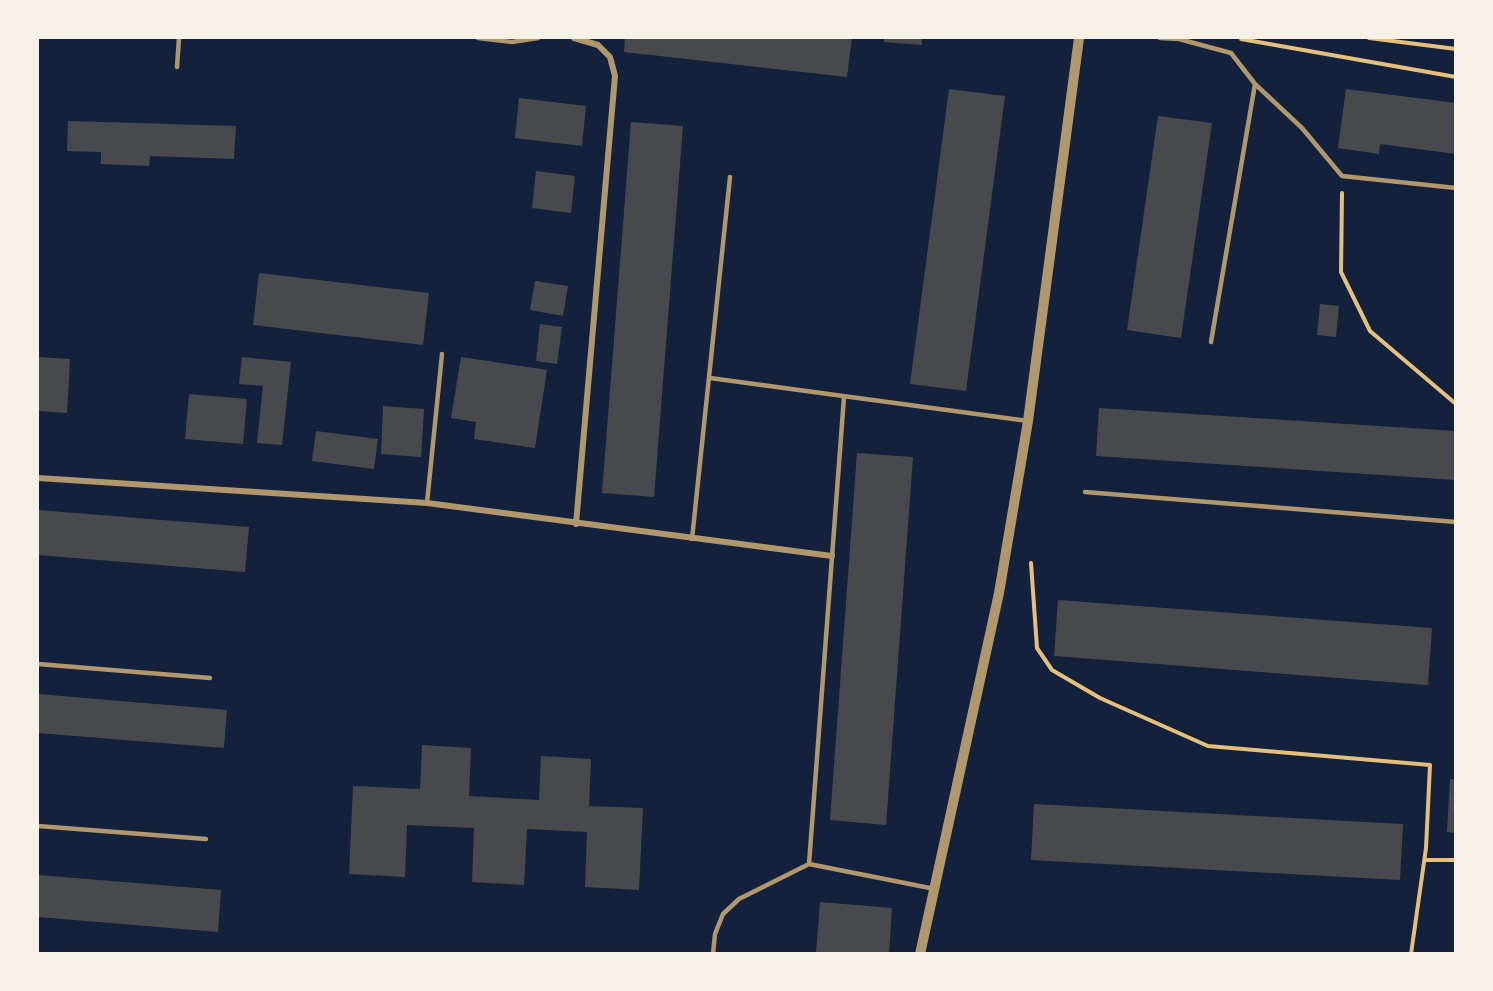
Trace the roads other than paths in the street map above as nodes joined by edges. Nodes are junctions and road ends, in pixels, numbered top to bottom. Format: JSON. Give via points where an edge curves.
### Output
{"nodes":[{"id":1,"x":179,"y":38,"type":"edge"},
{"id":2,"x":478,"y":38,"type":"edge"},
{"id":3,"x":538,"y":38,"type":"edge"},
{"id":4,"x":574,"y":38,"type":"edge"},
{"id":5,"x":1079,"y":38,"type":"edge"},
{"id":6,"x":1160,"y":38,"type":"edge"},
{"id":7,"x":177,"y":68,"type":"dead end"},
{"id":8,"x":1254,"y":84,"type":"junction"},
{"id":9,"x":730,"y":177,"type":"dead end"},
{"id":10,"x":1455,"y":188,"type":"edge"},
{"id":11,"x":1211,"y":342,"type":"dead end"},
{"id":12,"x":442,"y":354,"type":"dead end"},
{"id":13,"x":710,"y":378,"type":"junction"},
{"id":14,"x":844,"y":397,"type":"junction"},
{"id":15,"x":1028,"y":420,"type":"junction"},
{"id":16,"x":38,"y":478,"type":"edge"},
{"id":17,"x":1085,"y":492,"type":"dead end"},
{"id":18,"x":427,"y":503,"type":"junction"},
{"id":19,"x":1455,"y":522,"type":"edge"},
{"id":20,"x":576,"y":524,"type":"junction"},
{"id":21,"x":692,"y":539,"type":"junction"},
{"id":22,"x":832,"y":556,"type":"junction"},
{"id":23,"x":38,"y":664,"type":"edge"},
{"id":24,"x":210,"y":678,"type":"dead end"},
{"id":25,"x":38,"y":826,"type":"edge"},
{"id":26,"x":206,"y":839,"type":"dead end"},
{"id":27,"x":809,"y":864,"type":"junction"},
{"id":28,"x":935,"y":889,"type":"junction"},
{"id":29,"x":713,"y":954,"type":"edge"},
{"id":30,"x":920,"y":954,"type":"edge"}],
"edges":[{"from":1,"to":7,"type":"lane"},
{"from":2,"to":3,"type":"lane","via":[[512,42]]},
{"from":4,"to":20,"type":"street","via":[[598,45],[610,57],[615,76]]},
{"from":5,"to":15,"type":"street"},
{"from":6,"to":8,"type":"lane","via":[[1231,53]]},
{"from":8,"to":10,"type":"lane","via":[[1302,128],[1342,176]]},
{"from":8,"to":11,"type":"lane"},
{"from":9,"to":13,"type":"lane"},
{"from":12,"to":18,"type":"lane"},
{"from":13,"to":14,"type":"lane"},
{"from":13,"to":21,"type":"lane"},
{"from":14,"to":15,"type":"lane"},
{"from":14,"to":22,"type":"lane"},
{"from":15,"to":28,"type":"street","via":[[999,593]]},
{"from":16,"to":18,"type":"street"},
{"from":17,"to":19,"type":"lane"},
{"from":18,"to":20,"type":"street"},
{"from":20,"to":21,"type":"street"},
{"from":21,"to":22,"type":"street"},
{"from":22,"to":27,"type":"lane"},
{"from":23,"to":24,"type":"lane"},
{"from":25,"to":26,"type":"lane"},
{"from":27,"to":28,"type":"lane"},
{"from":27,"to":29,"type":"lane","via":[[738,899],[723,914]]},
{"from":28,"to":30,"type":"street"}]}
